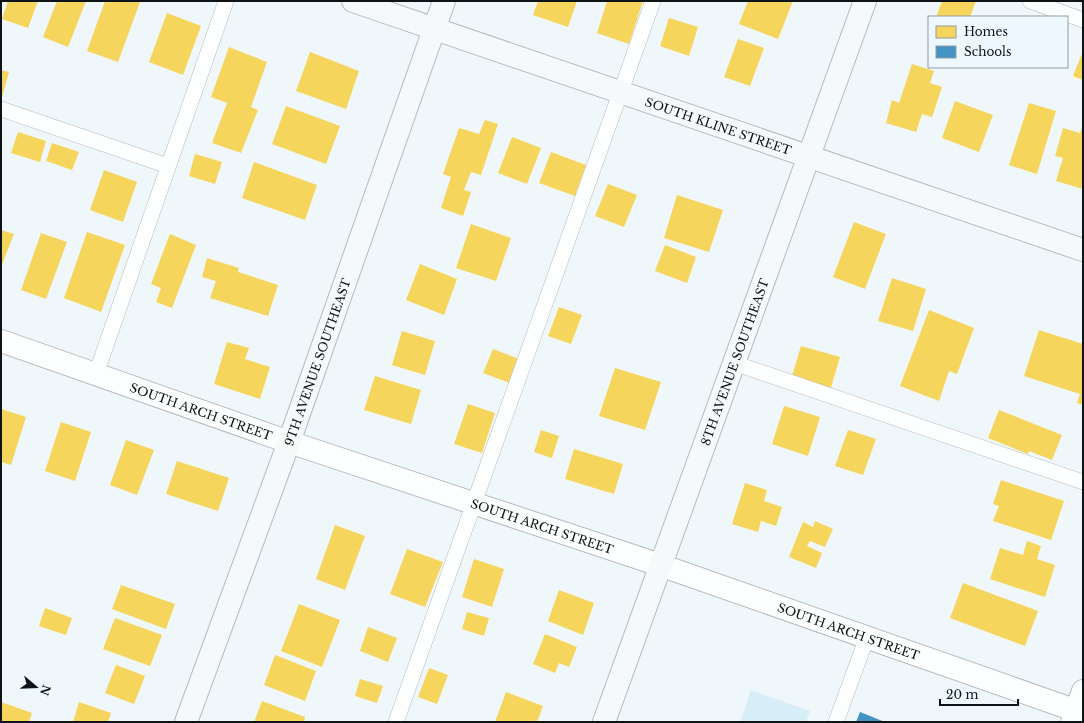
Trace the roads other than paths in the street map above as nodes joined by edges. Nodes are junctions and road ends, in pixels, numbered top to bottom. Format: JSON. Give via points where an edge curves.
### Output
{"nodes":[{"id":1,"x":226,"y":1,"type":"edge"},
{"id":2,"x":353,"y":1,"type":"edge"},
{"id":3,"x":444,"y":1,"type":"edge"},
{"id":4,"x":653,"y":1,"type":"edge"},
{"id":5,"x":865,"y":1,"type":"edge"},
{"id":6,"x":1030,"y":1,"type":"edge"},
{"id":7,"x":1083,"y":20,"type":"edge"},
{"id":8,"x":434,"y":29,"type":"junction"},
{"id":9,"x":620,"y":91,"type":"junction"},
{"id":10,"x":1,"y":109,"type":"edge"},
{"id":11,"x":808,"y":155,"type":"junction"},
{"id":12,"x":168,"y":166,"type":"junction"},
{"id":13,"x":1083,"y":250,"type":"edge"},
{"id":14,"x":1,"y":341,"type":"edge"},
{"id":15,"x":734,"y":363,"type":"junction"},
{"id":16,"x":96,"y":374,"type":"junction"},
{"id":17,"x":289,"y":442,"type":"junction"},
{"id":18,"x":1083,"y":482,"type":"edge"},
{"id":19,"x":474,"y":503,"type":"junction"},
{"id":20,"x":660,"y":565,"type":"junction"},
{"id":21,"x":867,"y":637,"type":"junction"},
{"id":22,"x":1078,"y":709,"type":"edge"},
{"id":23,"x":186,"y":722,"type":"edge"},
{"id":24,"x":396,"y":722,"type":"edge"},
{"id":25,"x":604,"y":722,"type":"edge"},
{"id":26,"x":836,"y":722,"type":"edge"}],
"edges":[{"from":1,"to":12,"type":"lane"},
{"from":2,"to":8,"type":"street","name":"SOUTH KLINE STREET"},
{"from":3,"to":8,"type":"street","name":"9TH AVENUE SOUTHEAST"},
{"from":4,"to":9,"type":"lane"},
{"from":5,"to":11,"type":"street","name":"8TH AVENUE SOUTHEAST"},
{"from":6,"to":7,"type":"lane"},
{"from":8,"to":9,"type":"street","name":"SOUTH KLINE STREET"},
{"from":8,"to":17,"type":"street","name":"9TH AVENUE SOUTHEAST"},
{"from":9,"to":11,"type":"street","name":"SOUTH KLINE STREET"},
{"from":9,"to":19,"type":"lane"},
{"from":10,"to":12,"type":"lane"},
{"from":11,"to":13,"type":"street","name":"SOUTH KLINE STREET"},
{"from":11,"to":15,"type":"street","name":"8TH AVENUE SOUTHEAST"},
{"from":12,"to":16,"type":"lane"},
{"from":14,"to":16,"type":"street","name":"SOUTH ARCH STREET"},
{"from":15,"to":18,"type":"lane"},
{"from":15,"to":20,"type":"street","name":"8TH AVENUE SOUTHEAST"},
{"from":16,"to":17,"type":"street","name":"SOUTH ARCH STREET"},
{"from":17,"to":19,"type":"street","name":"SOUTH ARCH STREET"},
{"from":17,"to":23,"type":"street","name":"9TH AVENUE SOUTHEAST"},
{"from":19,"to":20,"type":"street","name":"SOUTH ARCH STREET"},
{"from":19,"to":24,"type":"lane"},
{"from":20,"to":21,"type":"street","name":"SOUTH ARCH STREET"},
{"from":20,"to":25,"type":"street","name":"8TH AVENUE SOUTHEAST"},
{"from":21,"to":22,"type":"street","name":"SOUTH ARCH STREET"},
{"from":21,"to":26,"type":"lane"}]}
